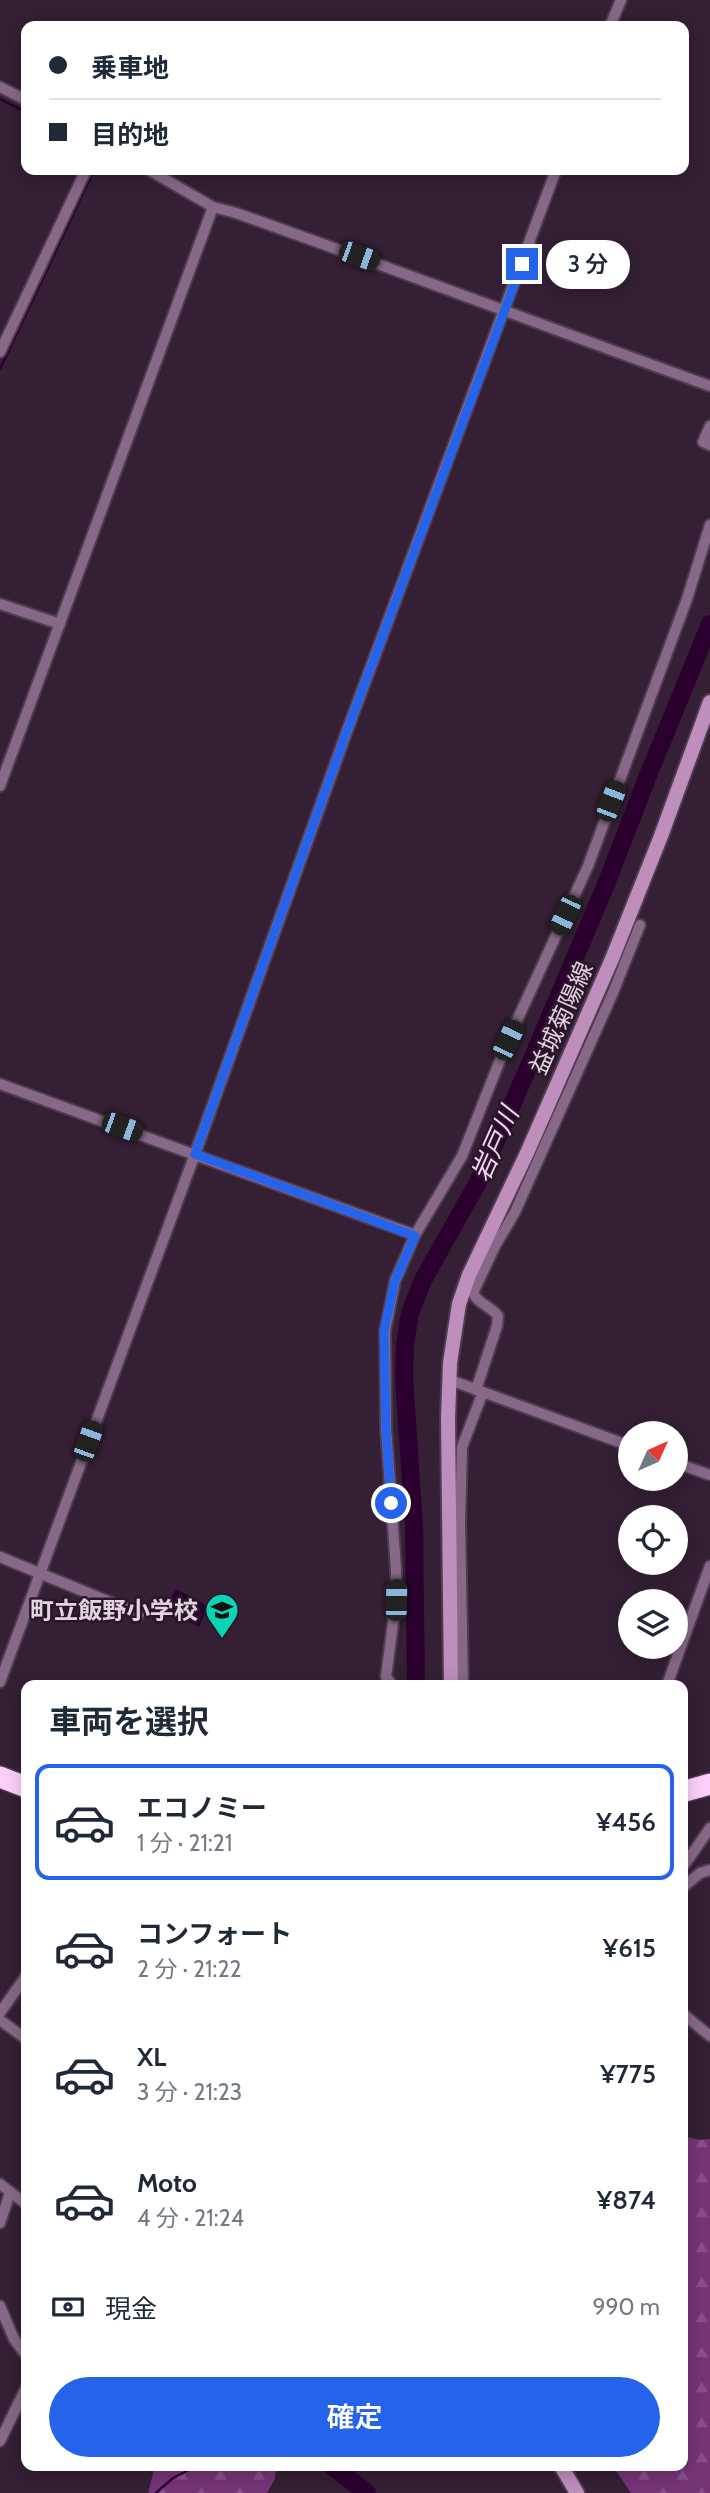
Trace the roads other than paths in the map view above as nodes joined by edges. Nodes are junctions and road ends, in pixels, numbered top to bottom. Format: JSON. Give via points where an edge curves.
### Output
{"nodes":[{"id":1,"x":621,"y":0,"type":"edge"},
{"id":2,"x":612,"y":21,"type":"edge"},
{"id":3,"x":0,"y":86,"type":"edge"},
{"id":4,"x":21,"y":97,"type":"edge"},
{"id":5,"x":84,"y":175,"type":"edge"},
{"id":6,"x":158,"y":175,"type":"edge"},
{"id":7,"x":554,"y":175,"type":"edge"},
{"id":8,"x":213,"y":207,"type":"junction"},
{"id":9,"x":505,"y":312,"type":"junction"},
{"id":10,"x":1,"y":346,"type":"edge"},
{"id":11,"x":710,"y":386,"type":"edge"},
{"id":12,"x":710,"y":426,"type":"edge"},
{"id":13,"x":710,"y":445,"type":"edge"},
{"id":14,"x":710,"y":525,"type":"edge"},
{"id":15,"x":0,"y":604,"type":"edge"},
{"id":16,"x":60,"y":624,"type":"junction"},
{"id":17,"x":710,"y":702,"type":"edge"},
{"id":18,"x":0,"y":786,"type":"edge"},
{"id":19,"x":640,"y":925,"type":"dead end"},
{"id":20,"x":0,"y":1084,"type":"edge"},
{"id":21,"x":195,"y":1154,"type":"junction"},
{"id":22,"x":415,"y":1236,"type":"junction"},
{"id":23,"x":450,"y":1380,"type":"junction"},
{"id":24,"x":480,"y":1391,"type":"junction"},
{"id":25,"x":618,"y":1442,"type":"edge"},
{"id":26,"x":688,"y":1467,"type":"edge"},
{"id":27,"x":710,"y":1475,"type":"edge"},
{"id":28,"x":0,"y":1557,"type":"edge"},
{"id":29,"x":710,"y":1566,"type":"edge"},
{"id":30,"x":40,"y":1572,"type":"junction"},
{"id":31,"x":139,"y":1614,"type":"dead end"},
{"id":32,"x":388,"y":1680,"type":"edge"},
{"id":33,"x":451,"y":1680,"type":"edge"},
{"id":34,"x":463,"y":1680,"type":"edge"},
{"id":35,"x":669,"y":1680,"type":"edge"},
{"id":36,"x":0,"y":1682,"type":"edge"},
{"id":37,"x":0,"y":1777,"type":"edge"},
{"id":38,"x":710,"y":1784,"type":"edge"},
{"id":39,"x":21,"y":1785,"type":"edge"},
{"id":40,"x":688,"y":1790,"type":"edge"},
{"id":41,"x":710,"y":1828,"type":"edge"},
{"id":42,"x":688,"y":1858,"type":"edge"},
{"id":43,"x":688,"y":1865,"type":"edge"},
{"id":44,"x":705,"y":1871,"type":"edge"},
{"id":45,"x":688,"y":1884,"type":"edge"},
{"id":46,"x":21,"y":1983,"type":"edge"},
{"id":47,"x":0,"y":2013,"type":"edge"},
{"id":48,"x":688,"y":2018,"type":"edge"},
{"id":49,"x":0,"y":2020,"type":"edge"},
{"id":50,"x":21,"y":2035,"type":"edge"},
{"id":51,"x":710,"y":2036,"type":"edge"},
{"id":52,"x":0,"y":2184,"type":"edge"},
{"id":53,"x":10,"y":2193,"type":"junction"},
{"id":54,"x":21,"y":2201,"type":"edge"},
{"id":55,"x":0,"y":2222,"type":"edge"},
{"id":56,"x":0,"y":2306,"type":"edge"},
{"id":57,"x":21,"y":2348,"type":"edge"},
{"id":58,"x":21,"y":2398,"type":"edge"},
{"id":59,"x":0,"y":2441,"type":"edge"},
{"id":60,"x":564,"y":2471,"type":"edge"},
{"id":61,"x":577,"y":2493,"type":"edge"}],
"edges":[{"from":1,"to":2,"type":"street"},
{"from":3,"to":4,"type":"street"},
{"from":5,"to":10,"type":"street"},
{"from":6,"to":8,"type":"street"},
{"from":7,"to":9,"type":"street"},
{"from":8,"to":9,"type":"street"},
{"from":8,"to":16,"type":"street"},
{"from":9,"to":11,"type":"street"},
{"from":9,"to":21,"type":"street","via":[[347,731]]},
{"from":12,"to":13,"type":"street","via":[[703,442]]},
{"from":14,"to":22,"type":"street","via":[[683,611],[588,866],[508,1040],[463,1156]]},
{"from":15,"to":16,"type":"street"},
{"from":16,"to":18,"type":"street"},
{"from":17,"to":23,"type":"main road","name":"益城菊陽線","via":[[612,959],[469,1275],[453,1333]]},
{"from":19,"to":24,"type":"street","via":[[515,1212],[473,1293],[498,1317]]},
{"from":20,"to":21,"type":"street"},
{"from":21,"to":22,"type":"street"},
{"from":21,"to":30,"type":"street"},
{"from":22,"to":32,"type":"street","via":[[395,1281],[384,1331],[396,1569]]},
{"from":23,"to":24,"type":"street"},
{"from":23,"to":33,"type":"main road","name":"益城菊陽線"},
{"from":24,"to":25,"type":"street"},
{"from":24,"to":34,"type":"street","via":[[477,1412],[462,1447]]},
{"from":26,"to":27,"type":"street"},
{"from":28,"to":30,"type":"street"},
{"from":29,"to":35,"type":"street"},
{"from":30,"to":31,"type":"street"},
{"from":30,"to":36,"type":"street"},
{"from":37,"to":39,"type":"highway"},
{"from":38,"to":40,"type":"highway"},
{"from":41,"to":42,"type":"street"},
{"from":43,"to":44,"type":"street"},
{"from":44,"to":45,"type":"street"},
{"from":46,"to":47,"type":"street"},
{"from":48,"to":51,"type":"street"},
{"from":49,"to":50,"type":"street"},
{"from":52,"to":53,"type":"street"},
{"from":53,"to":54,"type":"street"},
{"from":53,"to":55,"type":"street"},
{"from":56,"to":57,"type":"street"},
{"from":58,"to":59,"type":"street"},
{"from":60,"to":61,"type":"main road"}]}
